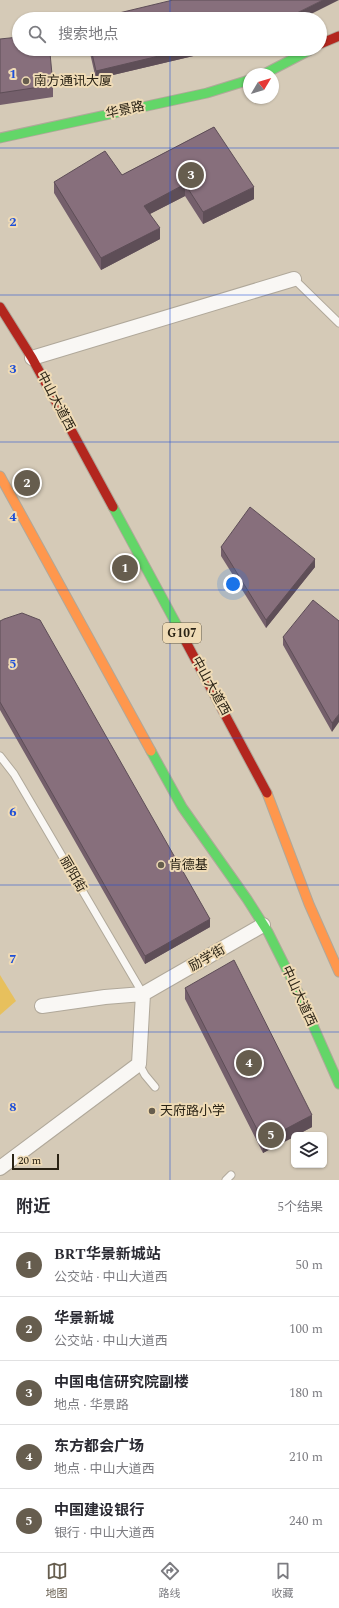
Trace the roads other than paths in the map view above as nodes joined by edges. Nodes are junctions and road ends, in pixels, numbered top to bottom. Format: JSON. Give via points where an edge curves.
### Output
{"nodes":[{"id":1,"x":339,"y":36,"type":"edge"},
{"id":2,"x":327,"y":41,"type":"edge"},
{"id":3,"x":299,"y":56,"type":"edge"},
{"id":4,"x":276,"y":68,"type":"edge"},
{"id":5,"x":243,"y":82,"type":"edge"},
{"id":6,"x":0,"y":138,"type":"edge"},
{"id":7,"x":294,"y":279,"type":"joint"},
{"id":8,"x":0,"y":307,"type":"edge"},
{"id":9,"x":339,"y":323,"type":"edge"},
{"id":10,"x":32,"y":358,"type":"junction"},
{"id":11,"x":0,"y":476,"type":"edge"},
{"id":12,"x":0,"y":756,"type":"edge"},
{"id":13,"x":263,"y":925,"type":"junction"},
{"id":14,"x":339,"y":972,"type":"edge"},
{"id":15,"x":147,"y":992,"type":"junction"},
{"id":16,"x":42,"y":1006,"type":"dead end"},
{"id":17,"x":139,"y":1064,"type":"junction"},
{"id":18,"x":339,"y":1084,"type":"edge"},
{"id":19,"x":155,"y":1087,"type":"dead end"},
{"id":20,"x":0,"y":1168,"type":"edge"}],
"edges":[{"from":1,"to":2,"type":"main road"},
{"from":3,"to":4,"type":"main road"},
{"from":5,"to":6,"type":"main road","name":"华景路","via":[[207,93]]},
{"from":7,"to":9,"type":"lane"},
{"from":7,"to":10,"type":"street"},
{"from":8,"to":10,"type":"main road","name":"中山大道西","number":"G107"},
{"from":10,"to":14,"type":"main road","name":"中山大道西","number":"G107","via":[[265,788],[309,904]]},
{"from":11,"to":13,"type":"main road","name":"中山大道西","via":[[182,808]]},
{"from":12,"to":15,"type":"lane","name":"丽阳街","via":[[14,774]]},
{"from":13,"to":15,"type":"street","name":"励学街"},
{"from":13,"to":18,"type":"main road","name":"中山大道西","via":[[300,996]]},
{"from":15,"to":16,"type":"street"},
{"from":15,"to":17,"type":"street"},
{"from":17,"to":19,"type":"lane"},
{"from":17,"to":20,"type":"street"}]}
